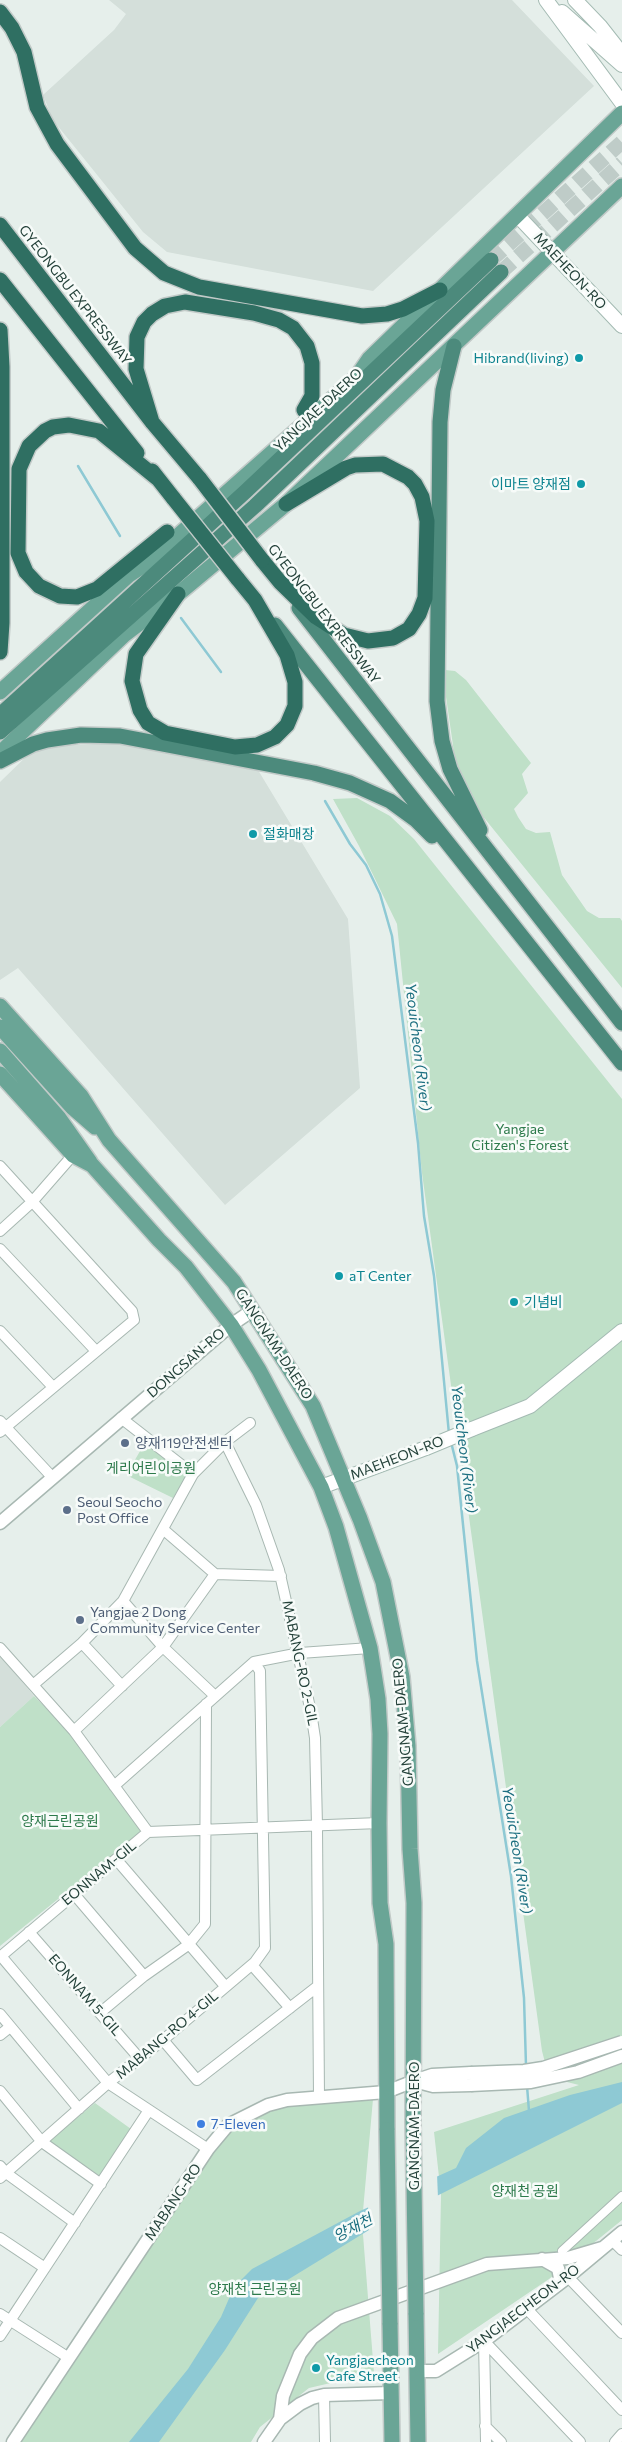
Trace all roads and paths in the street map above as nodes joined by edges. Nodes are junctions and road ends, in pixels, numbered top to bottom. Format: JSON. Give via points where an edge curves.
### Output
{"nodes":[{"id":1,"x":547,"y":0,"type":"edge"},
{"id":2,"x":575,"y":0,"type":"edge"},
{"id":3,"x":0,"y":12,"type":"edge"},
{"id":4,"x":622,"y":54,"type":"edge"},
{"id":5,"x":622,"y":65,"type":"edge"},
{"id":6,"x":622,"y":103,"type":"edge"},
{"id":7,"x":622,"y":113,"type":"edge"},
{"id":8,"x":622,"y":186,"type":"edge"},
{"id":9,"x":517,"y":214,"type":"junction"},
{"id":10,"x":0,"y":225,"type":"edge"},
{"id":11,"x":553,"y":252,"type":"junction"},
{"id":12,"x":0,"y":280,"type":"edge"},
{"id":13,"x":440,"y":290,"type":"junction"},
{"id":14,"x":622,"y":326,"type":"edge"},
{"id":15,"x":0,"y":330,"type":"edge"},
{"id":16,"x":454,"y":346,"type":"junction"},
{"id":17,"x":369,"y":359,"type":"junction"},
{"id":18,"x":304,"y":410,"type":"junction"},
{"id":19,"x":152,"y":422,"type":"junction"},
{"id":20,"x":158,"y":479,"type":"junction"},
{"id":21,"x":286,"y":504,"type":"junction"},
{"id":22,"x":167,"y":532,"type":"junction"},
{"id":23,"x":128,"y":575,"type":"junction"},
{"id":24,"x":280,"y":582,"type":"junction"},
{"id":25,"x":178,"y":594,"type":"junction"},
{"id":26,"x":255,"y":600,"type":"junction"},
{"id":27,"x":0,"y":652,"type":"edge"},
{"id":28,"x":0,"y":692,"type":"edge"},
{"id":29,"x":0,"y":715,"type":"edge"},
{"id":30,"x":0,"y":732,"type":"edge"},
{"id":31,"x":0,"y":753,"type":"edge"},
{"id":32,"x":0,"y":761,"type":"edge"},
{"id":33,"x":495,"y":860,"type":"junction"},
{"id":34,"x":478,"y":882,"type":"junction"},
{"id":35,"x":0,"y":1006,"type":"edge"},
{"id":36,"x":622,"y":1023,"type":"edge"},
{"id":37,"x":0,"y":1027,"type":"edge"},
{"id":38,"x":0,"y":1051,"type":"edge"},
{"id":39,"x":622,"y":1063,"type":"edge"},
{"id":40,"x":0,"y":1074,"type":"edge"},
{"id":41,"x":109,"y":1140,"type":"junction"},
{"id":42,"x":73,"y":1155,"type":"junction"},
{"id":43,"x":92,"y":1165,"type":"junction"},
{"id":44,"x":0,"y":1166,"type":"edge"},
{"id":45,"x":32,"y":1202,"type":"junction"},
{"id":46,"x":0,"y":1231,"type":"edge"},
{"id":47,"x":0,"y":1249,"type":"edge"},
{"id":48,"x":253,"y":1310,"type":"junction"},
{"id":49,"x":231,"y":1325,"type":"junction"},
{"id":50,"x":0,"y":1331,"type":"edge"},
{"id":51,"x":622,"y":1331,"type":"edge"},
{"id":52,"x":96,"y":1351,"type":"junction"},
{"id":53,"x":53,"y":1387,"type":"junction"},
{"id":54,"x":121,"y":1418,"type":"junction"},
{"id":55,"x":250,"y":1422,"type":"dead end"},
{"id":56,"x":2,"y":1427,"type":"edge"},
{"id":57,"x":225,"y":1442,"type":"junction"},
{"id":58,"x":193,"y":1474,"type":"junction"},
{"id":59,"x":53,"y":1478,"type":"junction"},
{"id":60,"x":345,"y":1478,"type":"junction"},
{"id":61,"x":321,"y":1488,"type":"junction"},
{"id":62,"x":0,"y":1523,"type":"edge"},
{"id":63,"x":164,"y":1530,"type":"junction"},
{"id":64,"x":215,"y":1574,"type":"junction"},
{"id":65,"x":281,"y":1576,"type":"junction"},
{"id":66,"x":123,"y":1601,"type":"junction"},
{"id":67,"x":82,"y":1643,"type":"junction"},
{"id":68,"x":0,"y":1648,"type":"edge"},
{"id":69,"x":163,"y":1648,"type":"junction"},
{"id":70,"x":370,"y":1648,"type":"junction"},
{"id":71,"x":300,"y":1653,"type":"junction"},
{"id":72,"x":254,"y":1662,"type":"junction"},
{"id":73,"x":33,"y":1685,"type":"junction"},
{"id":74,"x":122,"y":1686,"type":"junction"},
{"id":75,"x":215,"y":1696,"type":"junction"},
{"id":76,"x":206,"y":1704,"type":"junction"},
{"id":77,"x":74,"y":1731,"type":"junction"},
{"id":78,"x":114,"y":1786,"type":"junction"},
{"id":79,"x":379,"y":1823,"type":"junction"},
{"id":80,"x":316,"y":1826,"type":"junction"},
{"id":81,"x":263,"y":1828,"type":"junction"},
{"id":82,"x":205,"y":1830,"type":"junction"},
{"id":83,"x":148,"y":1832,"type":"junction"},
{"id":84,"x":116,"y":1859,"type":"junction"},
{"id":85,"x":74,"y":1894,"type":"junction"},
{"id":86,"x":29,"y":1932,"type":"junction"},
{"id":87,"x":188,"y":1945,"type":"junction"},
{"id":88,"x":0,"y":1956,"type":"edge"},
{"id":89,"x":252,"y":1965,"type":"junction"},
{"id":90,"x":144,"y":1976,"type":"junction"},
{"id":91,"x":225,"y":1986,"type":"junction"},
{"id":92,"x":318,"y":1986,"type":"junction"},
{"id":93,"x":290,"y":2008,"type":"junction"},
{"id":94,"x":101,"y":2012,"type":"junction"},
{"id":95,"x":0,"y":2014,"type":"edge"},
{"id":96,"x":10,"y":2027,"type":"junction"},
{"id":97,"x":0,"y":2036,"type":"edge"},
{"id":98,"x":163,"y":2040,"type":"junction"},
{"id":99,"x":622,"y":2042,"type":"edge"},
{"id":100,"x":622,"y":2056,"type":"edge"},
{"id":101,"x":140,"y":2059,"type":"junction"},
{"id":102,"x":471,"y":2079,"type":"junction"},
{"id":103,"x":414,"y":2081,"type":"junction"},
{"id":104,"x":108,"y":2083,"type":"junction"},
{"id":105,"x":0,"y":2091,"type":"edge"},
{"id":106,"x":386,"y":2092,"type":"junction"},
{"id":107,"x":319,"y":2098,"type":"junction"},
{"id":108,"x":79,"y":2109,"type":"junction"},
{"id":109,"x":149,"y":2110,"type":"junction"},
{"id":110,"x":42,"y":2142,"type":"junction"},
{"id":111,"x":208,"y":2149,"type":"junction"},
{"id":112,"x":2,"y":2172,"type":"edge"},
{"id":113,"x":101,"y":2184,"type":"junction"},
{"id":114,"x":622,"y":2196,"type":"edge"},
{"id":115,"x":75,"y":2223,"type":"junction"},
{"id":116,"x":617,"y":2236,"type":"edge"},
{"id":117,"x":0,"y":2238,"type":"edge"},
{"id":118,"x":602,"y":2248,"type":"junction"},
{"id":119,"x":622,"y":2250,"type":"edge"},
{"id":120,"x":562,"y":2251,"type":"dead end"},
{"id":121,"x":542,"y":2259,"type":"junction"},
{"id":122,"x":45,"y":2268,"type":"junction"},
{"id":123,"x":562,"y":2281,"type":"junction"},
{"id":124,"x":527,"y":2309,"type":"junction"},
{"id":125,"x":0,"y":2314,"type":"edge"},
{"id":126,"x":11,"y":2321,"type":"junction"},
{"id":127,"x":622,"y":2333,"type":"edge"},
{"id":128,"x":0,"y":2336,"type":"edge"},
{"id":129,"x":484,"y":2341,"type":"junction"},
{"id":130,"x":69,"y":2358,"type":"junction"},
{"id":131,"x":416,"y":2371,"type":"junction"},
{"id":132,"x":287,"y":2383,"type":"junction"},
{"id":133,"x":391,"y":2393,"type":"junction"},
{"id":134,"x":324,"y":2395,"type":"junction"},
{"id":135,"x":300,"y":2404,"type":"junction"},
{"id":136,"x":622,"y":2410,"type":"edge"},
{"id":137,"x":280,"y":2419,"type":"junction"},
{"id":138,"x":485,"y":2426,"type":"junction"},
{"id":139,"x":622,"y":2434,"type":"edge"},
{"id":140,"x":266,"y":2441,"type":"edge"},
{"id":141,"x":13,"y":2442,"type":"edge"},
{"id":142,"x":325,"y":2442,"type":"edge"},
{"id":143,"x":392,"y":2442,"type":"edge"},
{"id":144,"x":418,"y":2442,"type":"edge"},
{"id":145,"x":486,"y":2442,"type":"edge"},
{"id":146,"x":501,"y":2442,"type":"edge"},
{"id":147,"x":580,"y":2442,"type":"edge"},
{"id":148,"x":615,"y":2442,"type":"edge"}],
"edges":[{"from":1,"to":5,"type":"main road"},
{"from":1,"to":6,"type":"main road"},
{"from":2,"to":4,"type":"main road"},
{"from":3,"to":13,"type":"highway","via":[[24,52],[37,107],[54,140],[135,248],[164,273],[199,287],[362,316],[403,309]]},
{"from":7,"to":9,"type":"main road","name":"YANGJAE-DAERO"},
{"from":8,"to":11,"type":"main road"},
{"from":9,"to":11,"type":"main road","name":"MAEHEON-RO"},
{"from":9,"to":13,"type":"main road","name":"YANGJAE-DAERO"},
{"from":10,"to":19,"type":"highway","name":"GYEONGBU EXPRESSWAY"},
{"from":11,"to":14,"type":"main road","name":"MAEHEON-RO"},
{"from":11,"to":16,"type":"main road"},
{"from":12,"to":20,"type":"highway"},
{"from":13,"to":17,"type":"main road","name":"YANGJAE-DAERO"},
{"from":15,"to":27,"type":"highway"},
{"from":16,"to":21,"type":"main road"},
{"from":16,"to":33,"type":"highway","via":[[443,390],[440,422],[437,701],[442,742],[450,769]]},
{"from":17,"to":18,"type":"main road","via":[[351,369]]},
{"from":17,"to":23,"type":"main road","name":"YANGJAE-DAERO","via":[[356,378],[147,563]]},
{"from":18,"to":19,"type":"highway","via":[[312,396],[312,363],[303,339],[293,328],[262,315],[185,302],[164,306],[152,314],[137,337],[136,369]]},
{"from":18,"to":22,"type":"main road"},
{"from":19,"to":24,"type":"highway","name":"GYEONGBU EXPRESSWAY","bridge":true},
{"from":20,"to":22,"type":"highway","via":[[99,431],[65,425],[45,431],[29,446],[19,469],[18,554],[26,572],[42,589],[60,596],[77,596],[97,589]]},
{"from":20,"to":26,"type":"highway","bridge":true},
{"from":21,"to":24,"type":"highway","via":[[346,468],[383,464],[400,472],[414,484],[424,504],[428,534],[425,598],[409,629],[393,638],[368,641],[344,635],[325,624]]},
{"from":21,"to":25,"type":"main road"},
{"from":22,"to":23,"type":"main road"},
{"from":23,"to":28,"type":"main road","name":"YANGJAE-DAERO"},
{"from":24,"to":33,"type":"highway","name":"GYEONGBU EXPRESSWAY"},
{"from":25,"to":26,"type":"highway","via":[[136,654],[132,681],[138,706],[148,723],[165,733],[235,747],[257,746],[275,737],[287,725],[295,706],[292,667]]},
{"from":25,"to":31,"type":"main road","via":[[124,635]]},
{"from":26,"to":34,"type":"highway"},
{"from":29,"to":30,"type":"highway","name":"YANGJAE-DAERO","via":[[496,266],[255,506]]},
{"from":32,"to":34,"type":"highway","via":[[40,742],[70,736],[106,735],[327,776],[373,792],[404,810]]},
{"from":33,"to":36,"type":"highway","name":"GYEONGBU EXPRESSWAY"},
{"from":34,"to":39,"type":"highway"},
{"from":35,"to":41,"type":"main road","name":"GANGNAM-DAERO","via":[[81,1096]]},
{"from":37,"to":41,"type":"main road","via":[[72,1107]]},
{"from":38,"to":43,"type":"main road","via":[[59,1118]]},
{"from":40,"to":42,"type":"main road","name":"GANGNAM-DAERO"},
{"from":41,"to":48,"type":"main road","name":"GANGNAM-DAERO","via":[[234,1282]]},
{"from":42,"to":43,"type":"main road","name":"GANGNAM-DAERO"},
{"from":42,"to":45,"type":"street"},
{"from":43,"to":49,"type":"main road","name":"GANGNAM-DAERO","via":[[186,1267]]},
{"from":44,"to":45,"type":"street"},
{"from":45,"to":46,"type":"street"},
{"from":45,"to":52,"type":"street","via":[[132,1311],[134,1320]]},
{"from":47,"to":52,"type":"street"},
{"from":48,"to":49,"type":"street","name":"DONGSAN-RO"},
{"from":48,"to":60,"type":"main road","name":"GANGNAM-DAERO","via":[[314,1406]]},
{"from":49,"to":54,"type":"street","name":"DONGSAN-RO"},
{"from":49,"to":61,"type":"main road","name":"GANGNAM-DAERO","via":[[259,1370]]},
{"from":50,"to":53,"type":"street"},
{"from":51,"to":60,"type":"main road","name":"MAEHEON-RO","bridge":true,"via":[[530,1406]]},
{"from":52,"to":53,"type":"street"},
{"from":53,"to":56,"type":"street"},
{"from":54,"to":58,"type":"street"},
{"from":54,"to":59,"type":"street","name":"DONGSAN-RO"},
{"from":55,"to":57,"type":"street"},
{"from":56,"to":59,"type":"street"},
{"from":57,"to":58,"type":"street"},
{"from":57,"to":65,"type":"street","name":"MABANG-RO 2-GIL","via":[[256,1505]]},
{"from":58,"to":63,"type":"street"},
{"from":59,"to":62,"type":"street","name":"DONGSAN-RO"},
{"from":60,"to":61,"type":"main road","name":"MAEHEON-RO"},
{"from":60,"to":103,"type":"main road","name":"GANGNAM-DAERO","via":[[383,1582],[402,1676],[414,1902]]},
{"from":61,"to":70,"type":"main road","name":"GANGNAM-DAERO","via":[[336,1527]]},
{"from":63,"to":64,"type":"street"},
{"from":63,"to":66,"type":"street"},
{"from":64,"to":65,"type":"street"},
{"from":64,"to":69,"type":"street"},
{"from":65,"to":71,"type":"street","name":"MABANG-RO 2-GIL"},
{"from":66,"to":67,"type":"street"},
{"from":66,"to":69,"type":"street"},
{"from":67,"to":73,"type":"street"},
{"from":67,"to":74,"type":"street"},
{"from":68,"to":73,"type":"street","name":"EONNAM-GIL"},
{"from":69,"to":74,"type":"street"},
{"from":69,"to":75,"type":"street"},
{"from":70,"to":71,"type":"street"},
{"from":70,"to":79,"type":"main road","name":"GANGNAM-DAERO","via":[[380,1734]]},
{"from":71,"to":72,"type":"street"},
{"from":71,"to":80,"type":"street","name":"MABANG-RO 2-GIL","via":[[315,1738]]},
{"from":72,"to":75,"type":"street"},
{"from":72,"to":81,"type":"street","name":"MABANG-RO 4-GIL","via":[[260,1671]]},
{"from":73,"to":77,"type":"street","name":"EONNAM-GIL"},
{"from":74,"to":77,"type":"street"},
{"from":75,"to":76,"type":"street"},
{"from":76,"to":78,"type":"street"},
{"from":76,"to":82,"type":"street"},
{"from":77,"to":78,"type":"street","name":"EONNAM-GIL"},
{"from":78,"to":83,"type":"street","name":"EONNAM-GIL"},
{"from":79,"to":80,"type":"street"},
{"from":79,"to":106,"type":"main road","name":"GANGNAM-DAERO","via":[[380,1903],[386,1944]]},
{"from":80,"to":81,"type":"street"},
{"from":80,"to":92,"type":"street","name":"MABANG-RO 2-GIL"},
{"from":81,"to":82,"type":"street"},
{"from":81,"to":89,"type":"street","name":"MABANG-RO 4-GIL","via":[[265,1948]]},
{"from":82,"to":83,"type":"street"},
{"from":82,"to":87,"type":"street","via":[[205,1924]]},
{"from":83,"to":84,"type":"street","name":"EONNAM-GIL"},
{"from":84,"to":85,"type":"street","name":"EONNAM-GIL"},
{"from":84,"to":87,"type":"street"},
{"from":85,"to":86,"type":"street","name":"EONNAM-GIL"},
{"from":85,"to":90,"type":"street"},
{"from":86,"to":88,"type":"street","name":"EONNAM-GIL"},
{"from":86,"to":94,"type":"street","name":"EONNAM 5-GIL"},
{"from":87,"to":90,"type":"street"},
{"from":87,"to":91,"type":"street"},
{"from":88,"to":104,"type":"street","name":"MABANG-RO 4-GIL"},
{"from":89,"to":91,"type":"street","name":"MABANG-RO 4-GIL"},
{"from":89,"to":93,"type":"street"},
{"from":90,"to":94,"type":"street"},
{"from":91,"to":98,"type":"street","name":"MABANG-RO 4-GIL"},
{"from":92,"to":93,"type":"street"},
{"from":92,"to":107,"type":"street","name":"MABANG-RO 2-GIL"},
{"from":93,"to":98,"type":"street","via":[[197,2080]]},
{"from":94,"to":101,"type":"street","name":"EONNAM 5-GIL"},
{"from":95,"to":96,"type":"street"},
{"from":96,"to":97,"type":"street"},
{"from":96,"to":108,"type":"street"},
{"from":98,"to":101,"type":"street","name":"MABANG-RO 4-GIL"},
{"from":99,"to":102,"type":"street","bridge":true,"via":[[543,2068]]},
{"from":100,"to":102,"type":"street","bridge":true,"via":[[578,2072],[531,2082]]},
{"from":101,"to":104,"type":"street","name":"MABANG-RO 4-GIL"},
{"from":102,"to":103,"type":"street","name":"MABANG-RO","via":[[432,2075]]},
{"from":103,"to":106,"type":"street","name":"MABANG-RO"},
{"from":103,"to":131,"type":"main road","name":"GANGNAM-DAERO","bridge":true},
{"from":104,"to":108,"type":"street","name":"MABANG-RO 4-GIL"},
{"from":104,"to":109,"type":"street","name":"MABANG-RO 4-GIL"},
{"from":105,"to":110,"type":"street"},
{"from":106,"to":107,"type":"street","name":"MABANG-RO"},
{"from":106,"to":133,"type":"main road","name":"GANGNAM-DAERO","bridge":true},
{"from":107,"to":111,"type":"street","name":"MABANG-RO","via":[[268,2105],[228,2125]]},
{"from":108,"to":110,"type":"street","name":"MABANG-RO 4-GIL"},
{"from":109,"to":111,"type":"street","name":"MABANG-RO 4-GIL"},
{"from":109,"to":113,"type":"street"},
{"from":110,"to":112,"type":"street","name":"MABANG-RO 4-GIL"},
{"from":110,"to":113,"type":"street"},
{"from":111,"to":130,"type":"street","name":"MABANG-RO"},
{"from":112,"to":115,"type":"street"},
{"from":113,"to":115,"type":"street"},
{"from":114,"to":120,"type":"street"},
{"from":115,"to":122,"type":"street"},
{"from":116,"to":118,"type":"street","name":"YANGJAECHEON-RO"},
{"from":116,"to":119,"type":"street"},
{"from":117,"to":122,"type":"street"},
{"from":118,"to":121,"type":"street","via":[[568,2258]]},
{"from":118,"to":123,"type":"street","name":"YANGJAECHEON-RO"},
{"from":121,"to":123,"type":"street","via":[[558,2268]]},
{"from":121,"to":132,"type":"street","via":[[488,2264],[338,2318],[312,2338],[300,2354]]},
{"from":122,"to":126,"type":"street"},
{"from":123,"to":124,"type":"street","name":"YANGJAECHEON-RO"},
{"from":123,"to":127,"type":"street"},
{"from":124,"to":129,"type":"street","name":"YANGJAECHEON-RO"},
{"from":124,"to":136,"type":"street"},
{"from":125,"to":126,"type":"street"},
{"from":126,"to":128,"type":"street"},
{"from":126,"to":130,"type":"street"},
{"from":129,"to":131,"type":"street","name":"YANGJAECHEON-RO","via":[[436,2370]]},
{"from":129,"to":138,"type":"street"},
{"from":129,"to":147,"type":"street"},
{"from":130,"to":141,"type":"street","name":"MABANG-RO"},
{"from":131,"to":144,"type":"main road","name":"GANGNAM-DAERO"},
{"from":132,"to":135,"type":"street","via":[[287,2395]]},
{"from":132,"to":137,"type":"street"},
{"from":133,"to":134,"type":"street"},
{"from":133,"to":143,"type":"main road","name":"GANGNAM-DAERO"},
{"from":134,"to":135,"type":"street"},
{"from":134,"to":142,"type":"street"},
{"from":135,"to":137,"type":"street"},
{"from":137,"to":140,"type":"street"},
{"from":138,"to":145,"type":"street"},
{"from":138,"to":146,"type":"street"},
{"from":139,"to":148,"type":"street"}]}
